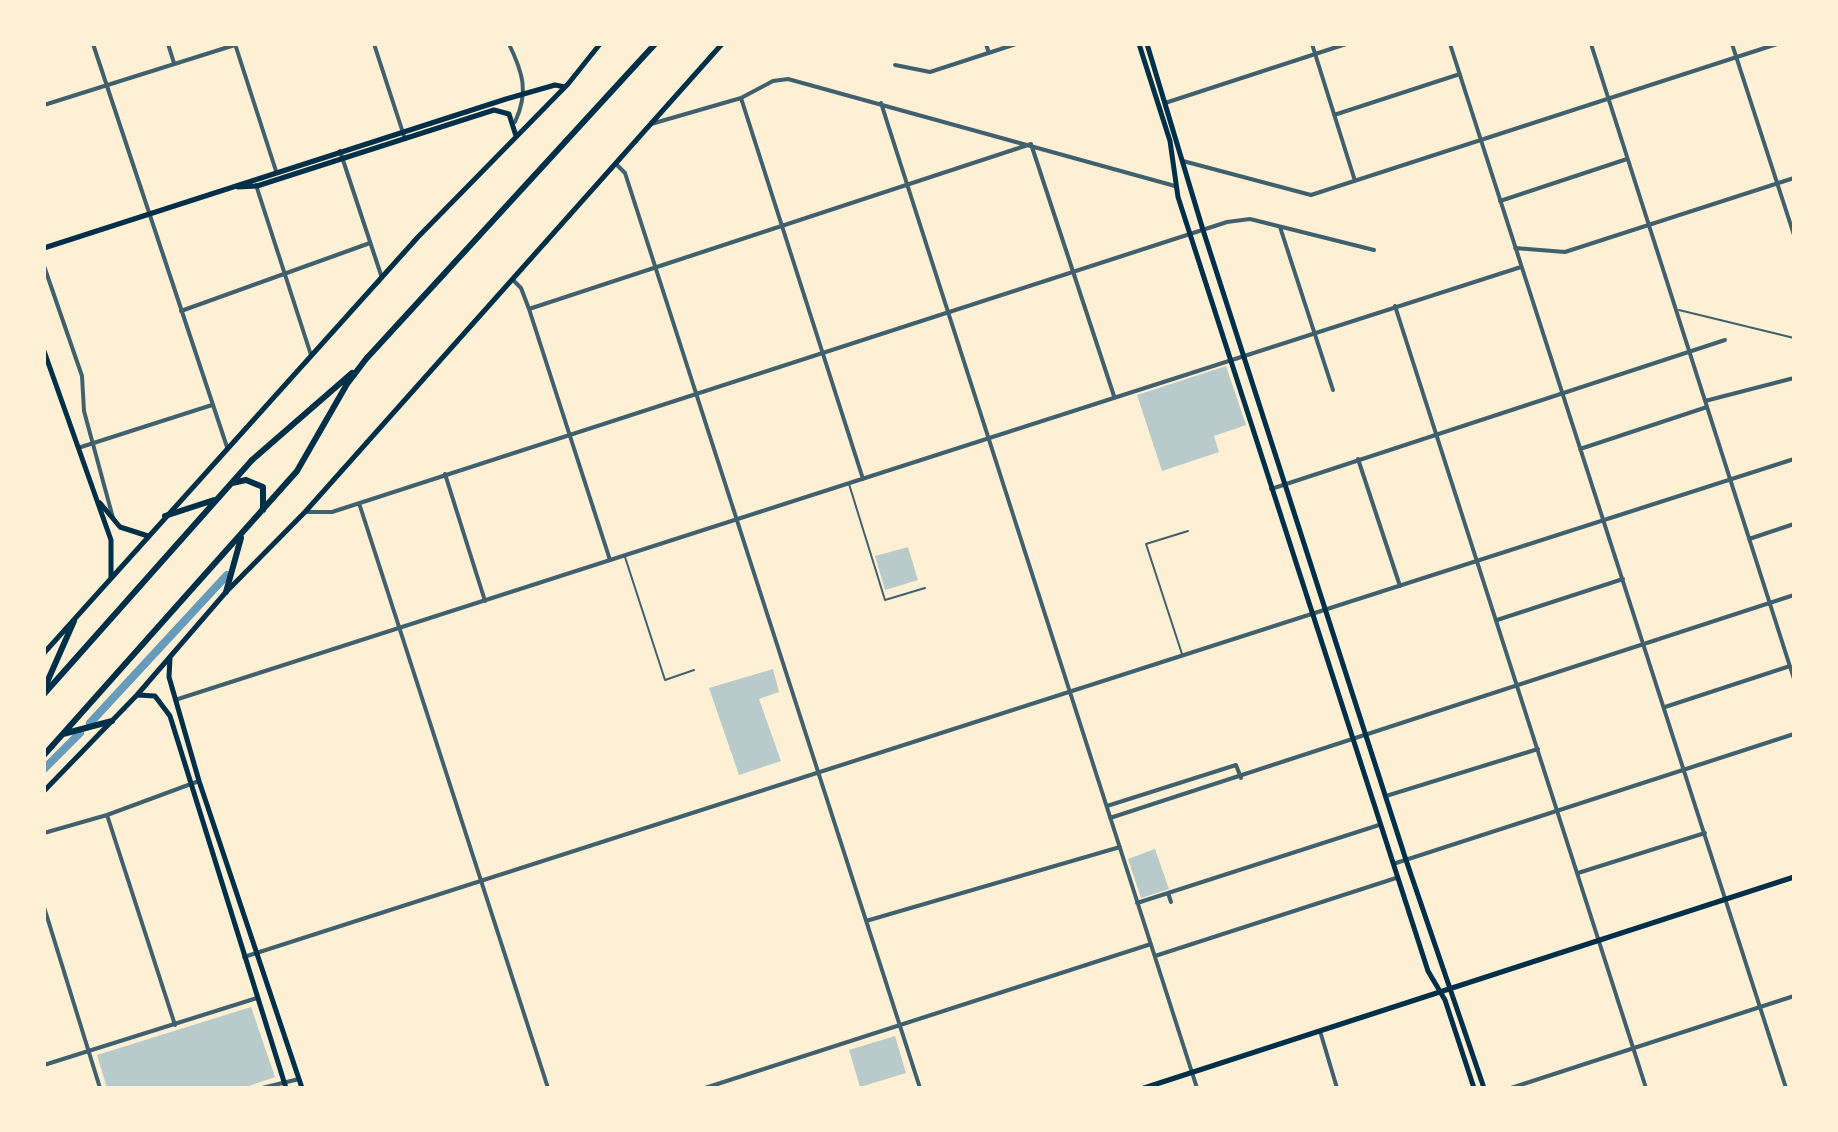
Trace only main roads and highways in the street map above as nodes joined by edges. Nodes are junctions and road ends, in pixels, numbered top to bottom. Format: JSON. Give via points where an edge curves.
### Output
{"nodes":[{"id":1,"x":600,"y":44,"type":"edge"},
{"id":2,"x":655,"y":44,"type":"edge"},
{"id":3,"x":722,"y":44,"type":"edge"},
{"id":4,"x":1139,"y":44,"type":"edge"},
{"id":5,"x":1147,"y":44,"type":"edge"},
{"id":6,"x":565,"y":87,"type":"junction"},
{"id":7,"x":403,"y":135,"type":"junction"},
{"id":8,"x":516,"y":136,"type":"junction"},
{"id":9,"x":233,"y":187,"type":"junction"},
{"id":10,"x":44,"y":248,"type":"edge"},
{"id":11,"x":44,"y":351,"type":"edge"},
{"id":12,"x":366,"y":359,"type":"junction"},
{"id":13,"x":232,"y":483,"type":"junction"},
{"id":14,"x":218,"y":499,"type":"junction"},
{"id":15,"x":96,"y":500,"type":"junction"},
{"id":16,"x":262,"y":514,"type":"junction"},
{"id":17,"x":165,"y":516,"type":"junction"},
{"id":18,"x":148,"y":536,"type":"junction"},
{"id":19,"x":242,"y":536,"type":"junction"},
{"id":20,"x":111,"y":579,"type":"junction"},
{"id":21,"x":226,"y":592,"type":"junction"},
{"id":22,"x":74,"y":621,"type":"junction"},
{"id":23,"x":44,"y":653,"type":"edge"},
{"id":24,"x":170,"y":657,"type":"junction"},
{"id":25,"x":44,"y":692,"type":"edge"},
{"id":26,"x":137,"y":695,"type":"junction"},
{"id":27,"x":112,"y":721,"type":"junction"},
{"id":28,"x":63,"y":734,"type":"junction"},
{"id":29,"x":44,"y":752,"type":"edge"},
{"id":30,"x":44,"y":791,"type":"edge"},
{"id":31,"x":1794,"y":877,"type":"edge"},
{"id":32,"x":1450,"y":988,"type":"junction"},
{"id":33,"x":1440,"y":991,"type":"junction"},
{"id":34,"x":285,"y":1085,"type":"edge"},
{"id":35,"x":302,"y":1088,"type":"edge"},
{"id":36,"x":1144,"y":1088,"type":"edge"},
{"id":37,"x":1474,"y":1088,"type":"edge"},
{"id":38,"x":1484,"y":1088,"type":"edge"}],
"edges":[{"from":1,"to":6,"type":"main road"},
{"from":2,"to":12,"type":"highway"},
{"from":3,"to":21,"type":"main road","via":[[305,512]]},
{"from":4,"to":33,"type":"main road","via":[[1170,141],[1175,186],[1189,234],[1396,878]]},
{"from":5,"to":32,"type":"main road"},
{"from":6,"to":7,"type":"main road","via":[[525,93]]},
{"from":6,"to":8,"type":"main road"},
{"from":7,"to":8,"type":"main road","via":[[494,110],[509,114]]},
{"from":7,"to":9,"type":"main road"},
{"from":7,"to":9,"type":"main road","via":[[257,186]]},
{"from":8,"to":17,"type":"main road"},
{"from":9,"to":10,"type":"main road"},
{"from":11,"to":15,"type":"main road"},
{"from":12,"to":13,"type":"highway"},
{"from":12,"to":16,"type":"highway","via":[[317,442]]},
{"from":13,"to":14,"type":"highway"},
{"from":13,"to":16,"type":"highway","via":[[246,480],[263,487]]},
{"from":14,"to":17,"type":"highway"},
{"from":14,"to":25,"type":"highway"},
{"from":15,"to":18,"type":"main road","via":[[120,527]]},
{"from":15,"to":20,"type":"main road","via":[[111,540]]},
{"from":16,"to":19,"type":"highway"},
{"from":17,"to":18,"type":"main road"},
{"from":18,"to":20,"type":"main road"},
{"from":19,"to":21,"type":"highway"},
{"from":19,"to":28,"type":"highway"},
{"from":20,"to":22,"type":"main road"},
{"from":21,"to":24,"type":"main road"},
{"from":22,"to":23,"type":"main road"},
{"from":22,"to":25,"type":"highway"},
{"from":24,"to":26,"type":"main road"},
{"from":24,"to":35,"type":"main road","via":[[169,677],[199,781]]},
{"from":26,"to":27,"type":"main road"},
{"from":26,"to":34,"type":"main road","via":[[155,696],[165,705]]},
{"from":27,"to":28,"type":"highway"},
{"from":27,"to":30,"type":"main road"},
{"from":28,"to":29,"type":"highway"},
{"from":31,"to":32,"type":"main road"},
{"from":32,"to":33,"type":"main road"},
{"from":32,"to":38,"type":"main road"},
{"from":33,"to":36,"type":"main road"},
{"from":33,"to":37,"type":"main road"}]}
